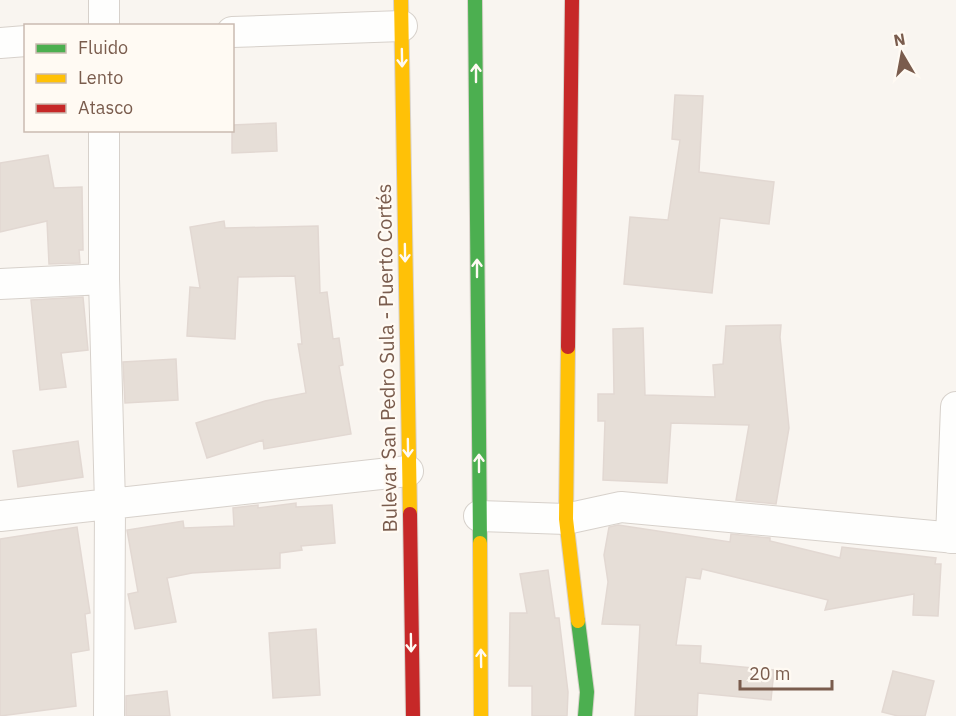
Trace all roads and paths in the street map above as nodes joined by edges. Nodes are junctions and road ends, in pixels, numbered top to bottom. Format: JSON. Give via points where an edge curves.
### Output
{"nodes":[{"id":1,"x":104,"y":0,"type":"edge"},
{"id":2,"x":476,"y":0,"type":"edge"},
{"id":3,"x":572,"y":0,"type":"edge"},
{"id":4,"x":401,"y":13,"type":"edge"},
{"id":5,"x":104,"y":24,"type":"edge"},
{"id":6,"x":234,"y":32,"type":"edge"},
{"id":7,"x":24,"y":41,"type":"edge"},
{"id":8,"x":0,"y":43,"type":"edge"},
{"id":9,"x":104,"y":132,"type":"edge"},
{"id":10,"x":104,"y":279,"type":"junction"},
{"id":11,"x":0,"y":284,"type":"edge"},
{"id":12,"x":956,"y":407,"type":"edge"},
{"id":13,"x":408,"y":471,"type":"junction"},
{"id":14,"x":110,"y":504,"type":"junction"},
{"id":15,"x":0,"y":516,"type":"edge"},
{"id":16,"x":479,"y":516,"type":"junction"},
{"id":17,"x":566,"y":519,"type":"junction"},
{"id":18,"x":954,"y":538,"type":"edge"},
{"id":19,"x":109,"y":716,"type":"edge"},
{"id":20,"x":413,"y":716,"type":"edge"},
{"id":21,"x":481,"y":716,"type":"edge"},
{"id":22,"x":585,"y":716,"type":"edge"}],
"edges":[{"from":1,"to":5,"type":"street"},
{"from":16,"to":2,"type":"main road","one_way":true},
{"from":3,"to":17,"type":"main road"},
{"from":4,"to":6,"type":"street"},
{"from":4,"to":13,"type":"main road","name":"Bulevar San Pedro Sula - Puerto Cortés","one_way":true},
{"from":7,"to":8,"type":"street"},
{"from":9,"to":10,"type":"street"},
{"from":10,"to":11,"type":"street"},
{"from":10,"to":14,"type":"street"},
{"from":12,"to":18,"type":"street"},
{"from":13,"to":14,"type":"street"},
{"from":13,"to":20,"type":"main road","name":"Bulevar San Pedro Sula - Puerto Cortés","one_way":true},
{"from":14,"to":15,"type":"street"},
{"from":14,"to":19,"type":"street"},
{"from":16,"to":17,"type":"street"},
{"from":21,"to":16,"type":"main road","one_way":true},
{"from":17,"to":18,"type":"street","via":[[621,507]]},
{"from":17,"to":22,"type":"main road","via":[[587,692]]}]}
